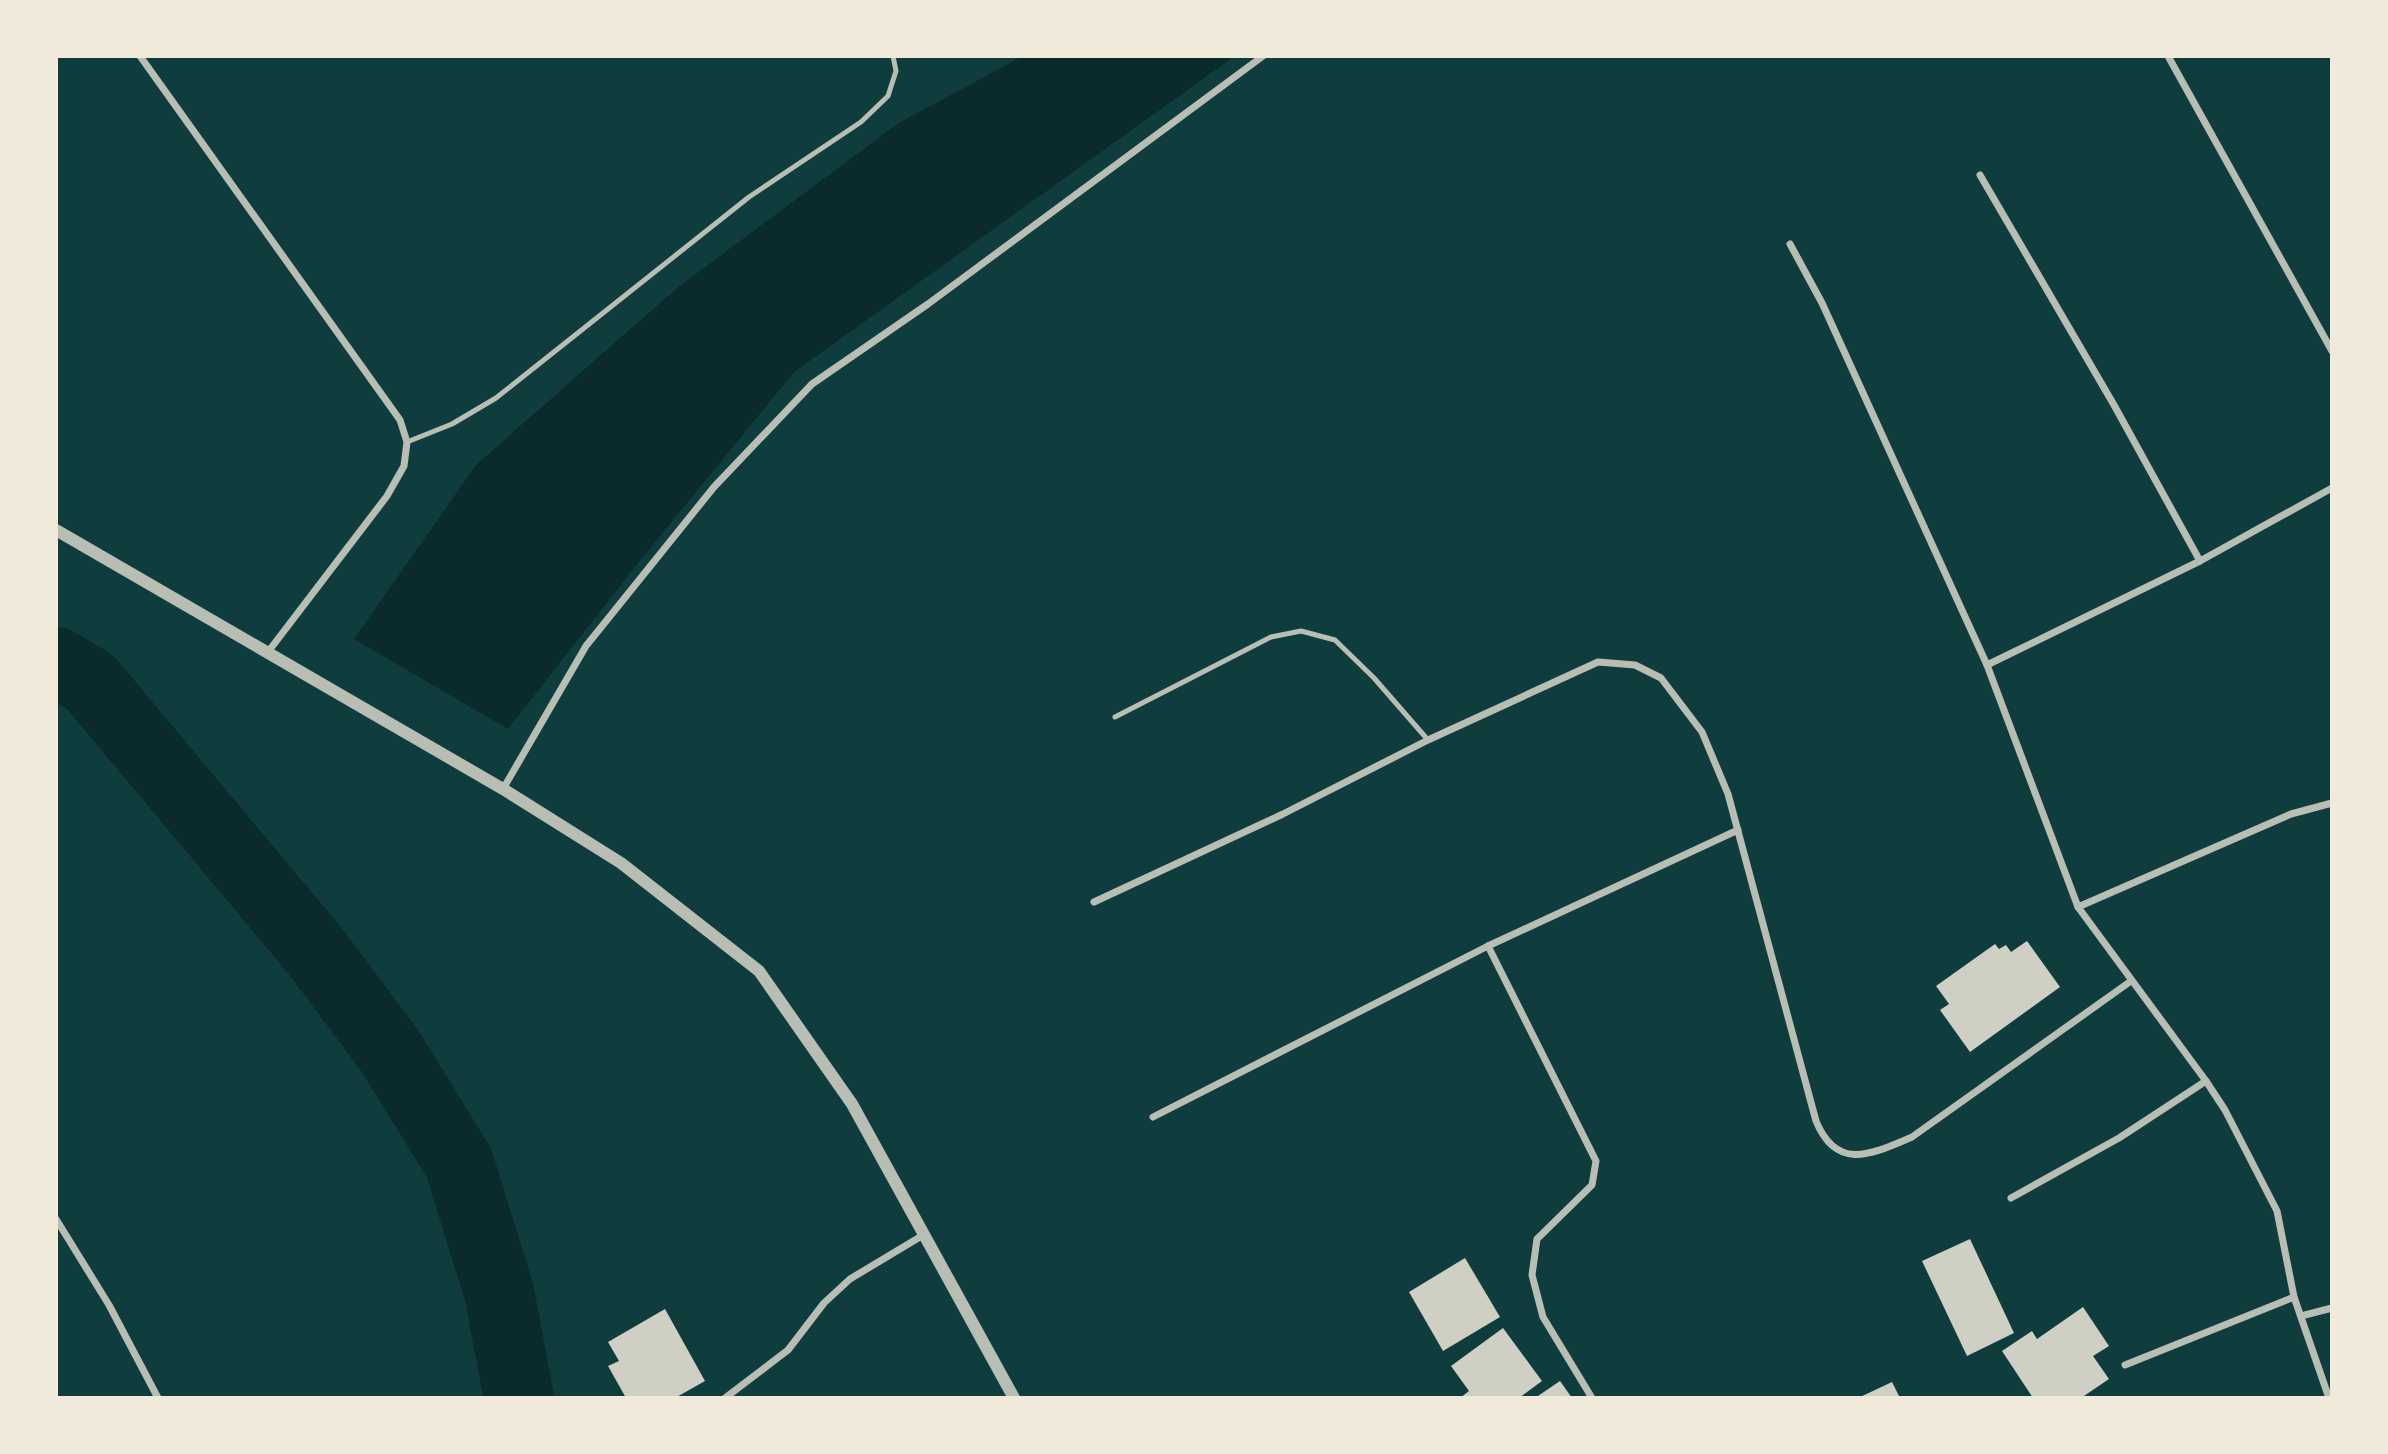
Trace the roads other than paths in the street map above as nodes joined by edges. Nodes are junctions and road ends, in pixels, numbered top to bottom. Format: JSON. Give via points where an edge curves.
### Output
{"nodes":[{"id":1,"x":140,"y":56,"type":"edge"},
{"id":2,"x":892,"y":56,"type":"edge"},
{"id":3,"x":1263,"y":56,"type":"edge"},
{"id":4,"x":2168,"y":56,"type":"edge"},
{"id":5,"x":1980,"y":175,"type":"dead end"},
{"id":6,"x":1790,"y":244,"type":"dead end"},
{"id":7,"x":2332,"y":351,"type":"edge"},
{"id":8,"x":407,"y":442,"type":"junction"},
{"id":9,"x":2332,"y":489,"type":"edge"},
{"id":10,"x":56,"y":530,"type":"edge"},
{"id":11,"x":2200,"y":561,"type":"junction"},
{"id":12,"x":268,"y":652,"type":"junction"},
{"id":13,"x":1987,"y":665,"type":"junction"},
{"id":14,"x":1115,"y":717,"type":"dead end"},
{"id":15,"x":1428,"y":740,"type":"junction"},
{"id":16,"x":503,"y":789,"type":"junction"},
{"id":17,"x":2332,"y":803,"type":"edge"},
{"id":18,"x":1738,"y":830,"type":"junction"},
{"id":19,"x":1094,"y":902,"type":"dead end"},
{"id":20,"x":2078,"y":907,"type":"junction"},
{"id":21,"x":1488,"y":946,"type":"junction"},
{"id":22,"x":2132,"y":981,"type":"junction"},
{"id":23,"x":2206,"y":1081,"type":"junction"},
{"id":24,"x":1153,"y":1117,"type":"dead end"},
{"id":25,"x":2011,"y":1198,"type":"dead end"},
{"id":26,"x":56,"y":1219,"type":"edge"},
{"id":27,"x":926,"y":1233,"type":"junction"},
{"id":28,"x":2294,"y":1297,"type":"junction"},
{"id":29,"x":2332,"y":1308,"type":"edge"},
{"id":30,"x":2301,"y":1316,"type":"junction"},
{"id":31,"x":2125,"y":1365,"type":"dead end"},
{"id":32,"x":158,"y":1398,"type":"edge"},
{"id":33,"x":725,"y":1398,"type":"edge"},
{"id":34,"x":1014,"y":1398,"type":"edge"},
{"id":35,"x":1592,"y":1398,"type":"edge"},
{"id":36,"x":2329,"y":1398,"type":"edge"}],
"edges":[{"from":1,"to":8,"type":"street","via":[[400,420]]},
{"from":2,"to":8,"type":"lane","via":[[897,71],[887,96],[861,122],[749,197],[496,398],[452,424]]},
{"from":3,"to":16,"type":"street","via":[[928,304],[812,384],[714,487],[586,646]]},
{"from":4,"to":7,"type":"street"},
{"from":5,"to":11,"type":"street"},
{"from":6,"to":13,"type":"street","via":[[1822,303]]},
{"from":8,"to":12,"type":"street","via":[[404,466],[387,496]]},
{"from":9,"to":11,"type":"street"},
{"from":10,"to":12,"type":"street"},
{"from":11,"to":13,"type":"street"},
{"from":12,"to":16,"type":"street"},
{"from":13,"to":20,"type":"street"},
{"from":14,"to":15,"type":"lane","via":[[1271,637],[1301,631],[1335,640]]},
{"from":15,"to":18,"type":"street","via":[[1598,662],[1635,665],[1661,678],[1702,732]]},
{"from":15,"to":19,"type":"street"},
{"from":16,"to":27,"type":"street","via":[[621,863],[759,971],[852,1104]]},
{"from":17,"to":20,"type":"street","via":[[2291,814]]},
{"from":18,"to":21,"type":"street"},
{"from":18,"to":22,"type":"street","via":[[1816,1121],[1824,1140],[1842,1154],[1874,1153],[1912,1137]]},
{"from":20,"to":22,"type":"street"},
{"from":21,"to":24,"type":"street"},
{"from":21,"to":35,"type":"street","via":[[1596,1161],[1592,1185],[1537,1239],[1532,1275],[1543,1317]]},
{"from":22,"to":23,"type":"street"},
{"from":23,"to":25,"type":"street","via":[[2119,1138]]},
{"from":23,"to":28,"type":"street","via":[[2277,1211]]},
{"from":26,"to":32,"type":"street"},
{"from":27,"to":33,"type":"street","via":[[850,1279],[824,1303],[788,1350]]},
{"from":27,"to":34,"type":"street"},
{"from":28,"to":30,"type":"street"},
{"from":28,"to":31,"type":"street"},
{"from":29,"to":30,"type":"street"},
{"from":30,"to":36,"type":"street"}]}
